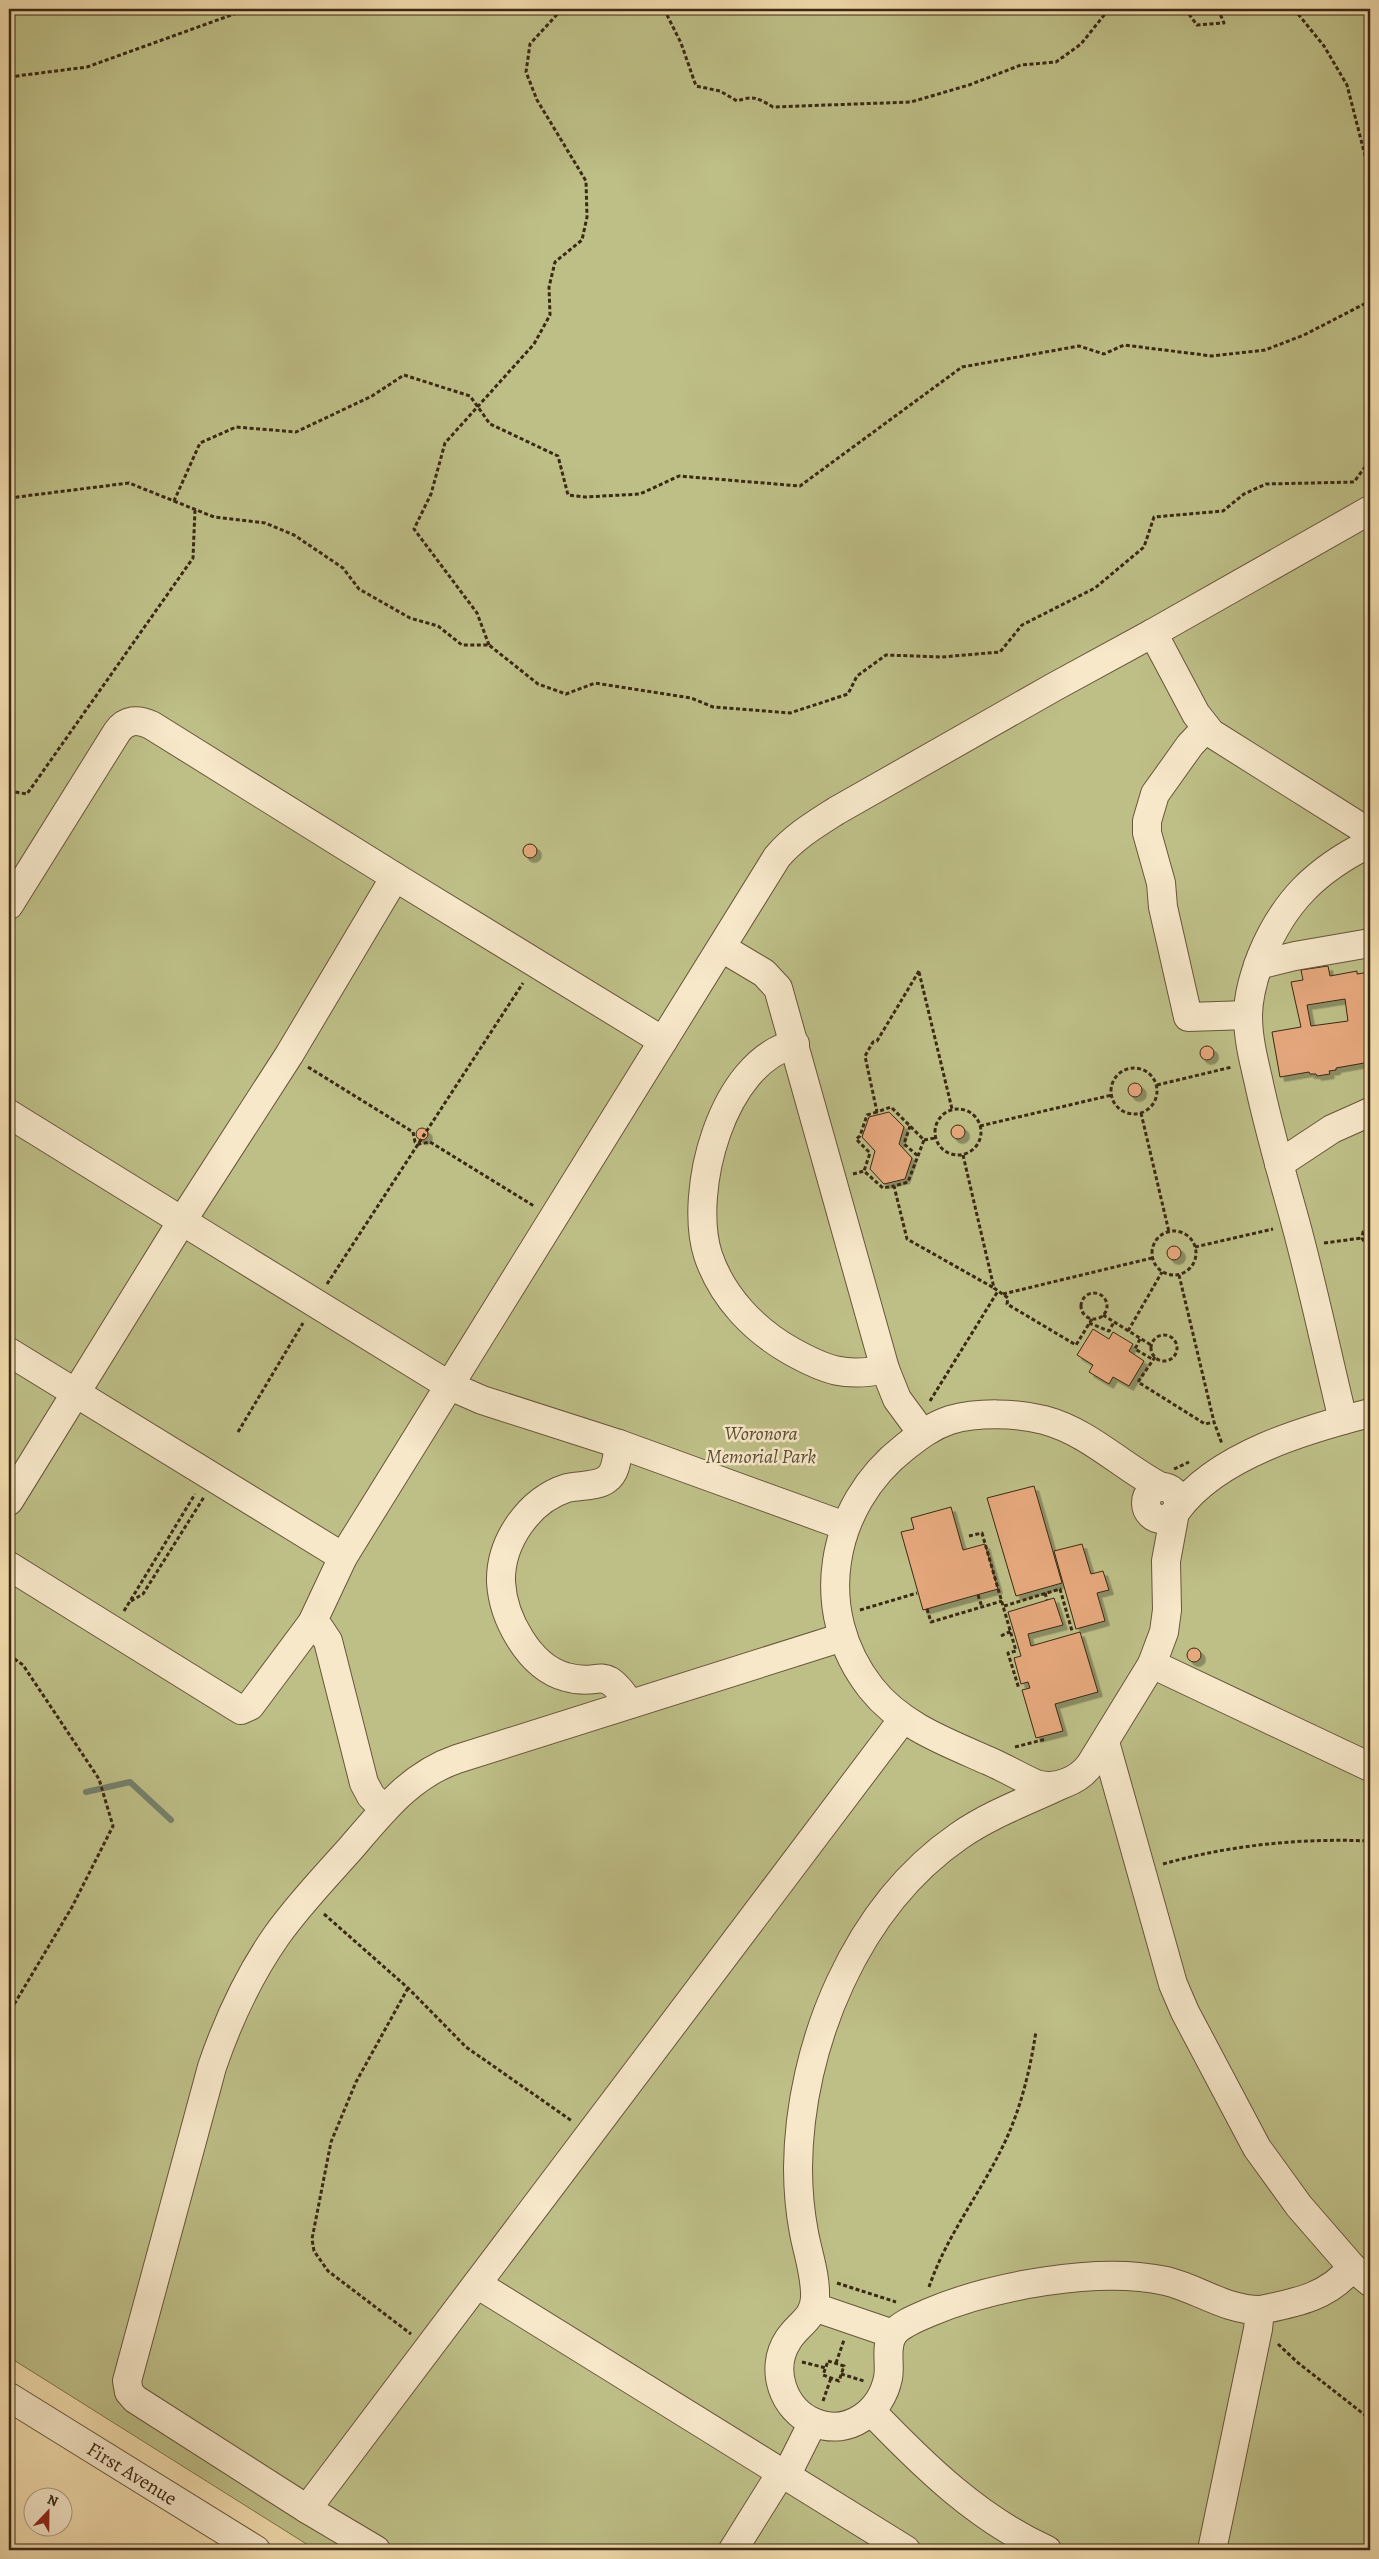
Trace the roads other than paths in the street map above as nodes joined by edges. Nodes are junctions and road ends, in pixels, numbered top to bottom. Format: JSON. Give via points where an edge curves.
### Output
{"nodes":[{"id":1,"x":1370,"y":510,"type":"edge"},
{"id":2,"x":1153,"y":633,"type":"junction"},
{"id":3,"x":1206,"y":728,"type":"junction"},
{"id":4,"x":1370,"y":833,"type":"edge"},
{"id":5,"x":1370,"y":843,"type":"edge"},
{"id":6,"x":395,"y":877,"type":"junction"},
{"id":7,"x":9,"y":905,"type":"edge"},
{"id":8,"x":1370,"y":943,"type":"edge"},
{"id":9,"x":722,"y":948,"type":"junction"},
{"id":10,"x":1258,"y":965,"type":"junction"},
{"id":11,"x":1248,"y":1015,"type":"junction"},
{"id":12,"x":663,"y":1041,"type":"junction"},
{"id":13,"x":795,"y":1044,"type":"junction"},
{"id":14,"x":1370,"y":1112,"type":"edge"},
{"id":15,"x":9,"y":1114,"type":"edge"},
{"id":16,"x":1279,"y":1164,"type":"junction"},
{"id":17,"x":182,"y":1221,"type":"junction"},
{"id":18,"x":9,"y":1352,"type":"edge"},
{"id":19,"x":885,"y":1369,"type":"junction"},
{"id":20,"x":450,"y":1386,"type":"junction"},
{"id":21,"x":76,"y":1394,"type":"junction"},
{"id":22,"x":1370,"y":1413,"type":"edge"},
{"id":23,"x":1343,"y":1420,"type":"junction"},
{"id":24,"x":916,"y":1425,"type":"junction"},
{"id":25,"x":619,"y":1444,"type":"junction"},
{"id":26,"x":9,"y":1501,"type":"edge"},
{"id":27,"x":1162,"y":1502,"type":"junction"},
{"id":28,"x":845,"y":1526,"type":"junction"},
{"id":29,"x":343,"y":1557,"type":"junction"},
{"id":30,"x":9,"y":1566,"type":"edge"},
{"id":31,"x":312,"y":1623,"type":"junction"},
{"id":32,"x":841,"y":1626,"type":"junction"},
{"id":33,"x":1152,"y":1664,"type":"junction"},
{"id":34,"x":630,"y":1704,"type":"junction"},
{"id":35,"x":903,"y":1719,"type":"junction"},
{"id":36,"x":1105,"y":1742,"type":"junction"},
{"id":37,"x":1012,"y":1761,"type":"junction"},
{"id":38,"x":1370,"y":1768,"type":"edge"},
{"id":39,"x":1065,"y":1783,"type":"junction"},
{"id":40,"x":384,"y":1810,"type":"junction"},
{"id":41,"x":996,"y":1814,"type":"junction"},
{"id":42,"x":1361,"y":2275,"type":"edge"},
{"id":43,"x":478,"y":2284,"type":"junction"},
{"id":44,"x":814,"y":2307,"type":"junction"},
{"id":45,"x":1258,"y":2322,"type":"junction"},
{"id":46,"x":893,"y":2334,"type":"junction"},
{"id":47,"x":9,"y":2397,"type":"edge"},
{"id":48,"x":820,"y":2407,"type":"junction"},
{"id":49,"x":872,"y":2412,"type":"junction"},
{"id":50,"x":783,"y":2474,"type":"junction"},
{"id":51,"x":306,"y":2509,"type":"junction"},
{"id":52,"x":256,"y":2550,"type":"edge"},
{"id":53,"x":376,"y":2550,"type":"edge"},
{"id":54,"x":733,"y":2550,"type":"edge"},
{"id":55,"x":906,"y":2550,"type":"edge"},
{"id":56,"x":1047,"y":2550,"type":"edge"},
{"id":57,"x":1212,"y":2550,"type":"edge"}],
"edges":[{"from":1,"to":2,"type":"street"},
{"from":2,"to":3,"type":"street"},
{"from":2,"to":9,"type":"street","via":[[803,832],[777,857]]},
{"from":3,"to":4,"type":"street","via":[[1225,744]]},
{"from":3,"to":11,"type":"street","via":[[1155,794],[1147,814],[1147,833],[1161,884],[1163,907],[1188,1017]]},
{"from":5,"to":10,"type":"street","via":[[1334,863],[1299,893],[1276,924]]},
{"from":6,"to":7,"type":"street","via":[[151,725],[137,721],[122,726],[117,732]]},
{"from":6,"to":12,"type":"street"},
{"from":6,"to":17,"type":"street","via":[[289,1055]]},
{"from":8,"to":10,"type":"street"},
{"from":9,"to":12,"type":"street"},
{"from":9,"to":13,"type":"street","via":[[774,982]]},
{"from":10,"to":11,"type":"street"},
{"from":11,"to":16,"type":"street","via":[[1254,1061]]},
{"from":12,"to":20,"type":"street"},
{"from":13,"to":19,"type":"street"},
{"from":13,"to":19,"type":"street","via":[[772,1053],[754,1071],[736,1094],[721,1122],[711,1148],[703,1189],[706,1248],[718,1278],[733,1302],[775,1341],[821,1366],[842,1373]]},
{"from":14,"to":16,"type":"street","via":[[1332,1129]]},
{"from":15,"to":17,"type":"street"},
{"from":16,"to":23,"type":"street"},
{"from":17,"to":20,"type":"street"},
{"from":17,"to":21,"type":"street"},
{"from":18,"to":21,"type":"street"},
{"from":19,"to":24,"type":"street","via":[[894,1393]]},
{"from":20,"to":25,"type":"street","via":[[482,1400]]},
{"from":20,"to":29,"type":"street"},
{"from":21,"to":26,"type":"street"},
{"from":21,"to":29,"type":"street","via":[[206,1485]]},
{"from":22,"to":23,"type":"street"},
{"from":23,"to":27,"type":"street","via":[[1272,1445],[1221,1458],[1187,1477]]},
{"from":24,"to":27,"type":"street","via":[[959,1418],[1043,1420],[1068,1428],[1109,1453]]},
{"from":24,"to":28,"type":"street","via":[[861,1493]]},
{"from":25,"to":28,"type":"street"},
{"from":25,"to":34,"type":"street","via":[[609,1478],[561,1490],[526,1515],[506,1554],[501,1583],[510,1624],[518,1638],[540,1660],[565,1677],[609,1680],[617,1685]]},
{"from":27,"to":33,"type":"street","via":[[1166,1621]]},
{"from":28,"to":32,"type":"street","via":[[834,1577]]},
{"from":29,"to":31,"type":"street"},
{"from":30,"to":31,"type":"street","via":[[245,1710]]},
{"from":31,"to":40,"type":"street","via":[[328,1641],[365,1788]]},
{"from":32,"to":34,"type":"street"},
{"from":32,"to":35,"type":"street","via":[[864,1678],[880,1699]]},
{"from":33,"to":36,"type":"street"},
{"from":33,"to":38,"type":"street"},
{"from":34,"to":40,"type":"street","via":[[447,1762],[412,1782]]},
{"from":35,"to":37,"type":"street","via":[[920,1730]]},
{"from":35,"to":43,"type":"street"},
{"from":36,"to":39,"type":"street","via":[[1086,1770]]},
{"from":36,"to":42,"type":"street","via":[[1179,2000],[1250,2135],[1299,2206]]},
{"from":37,"to":39,"type":"street","via":[[1044,1786]]},
{"from":37,"to":41,"type":"street","via":[[1009,1798]]},
{"from":39,"to":41,"type":"street"},
{"from":40,"to":51,"type":"street","via":[[306,1899],[262,1958],[238,2001],[220,2042],[203,2097],[127,2381],[129,2392],[135,2399]]},
{"from":41,"to":44,"type":"street","via":[[948,1845],[897,1895],[858,1950],[825,2021],[805,2095],[798,2154],[800,2207],[813,2275]]},
{"from":42,"to":45,"type":"street"},
{"from":43,"to":50,"type":"street"},
{"from":43,"to":51,"type":"street"},
{"from":44,"to":46,"type":"street"},
{"from":44,"to":48,"type":"street","via":[[784,2348],[779,2377],[793,2407]]},
{"from":45,"to":46,"type":"street","via":[[1180,2285],[1136,2277],[1081,2278],[1025,2285],[978,2296],[929,2313]]},
{"from":45,"to":57,"type":"street"},
{"from":46,"to":49,"type":"street","via":[[888,2353],[888,2380]]},
{"from":47,"to":52,"type":"street","name":"First Avenue"},
{"from":48,"to":49,"type":"street","via":[[829,2426],[847,2425]]},
{"from":48,"to":50,"type":"street"},
{"from":49,"to":56,"type":"street","via":[[967,2502],[1015,2534]]},
{"from":50,"to":54,"type":"street"},
{"from":50,"to":55,"type":"street"},
{"from":51,"to":53,"type":"street"}]}
